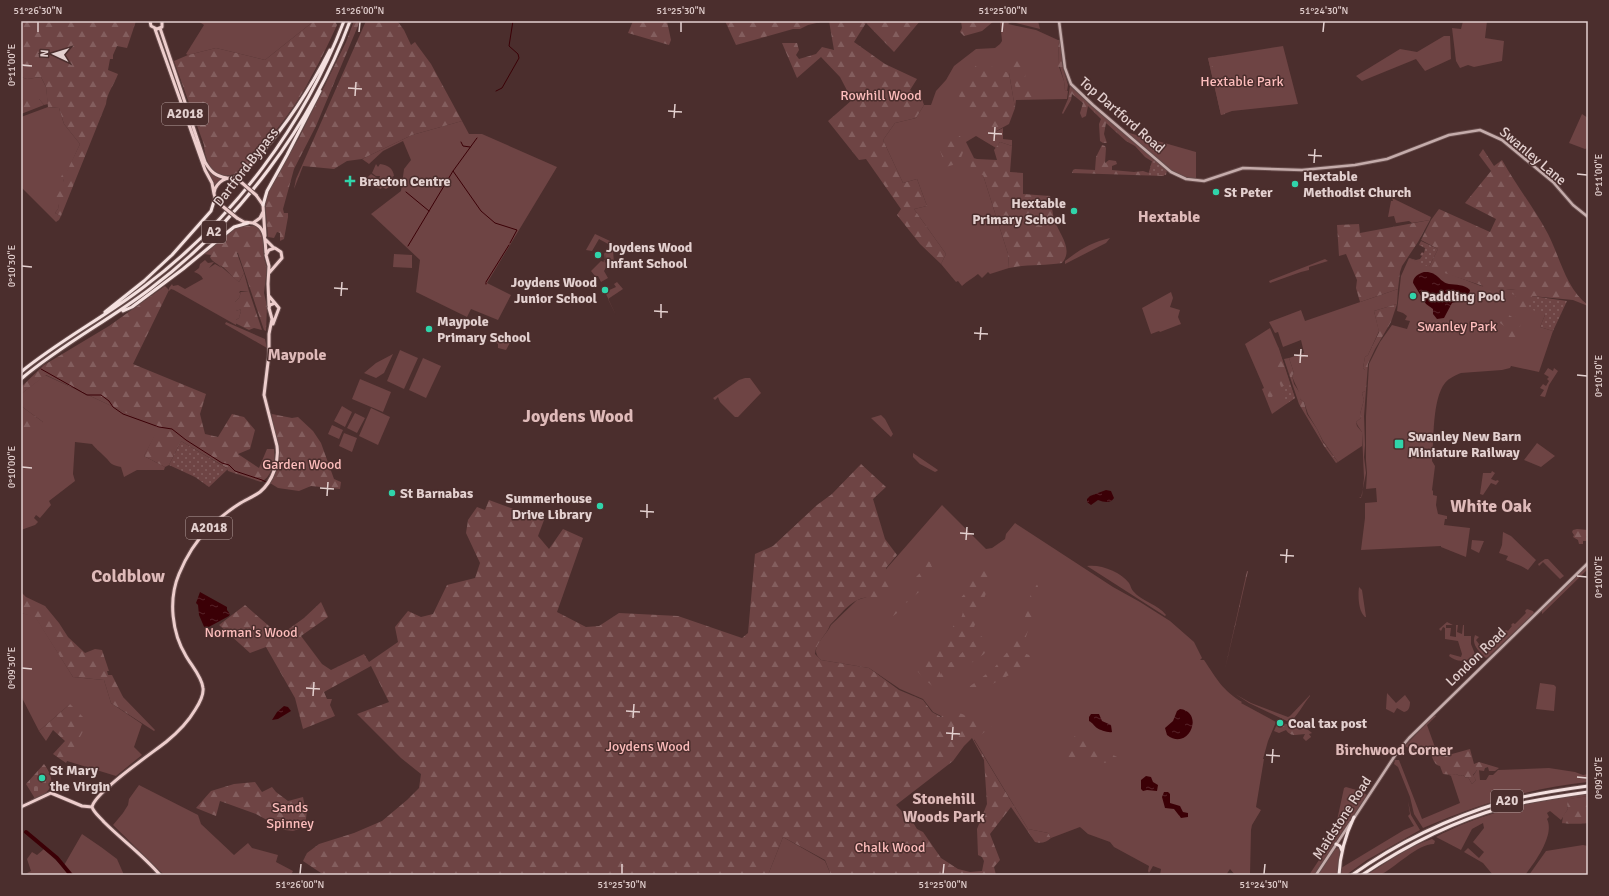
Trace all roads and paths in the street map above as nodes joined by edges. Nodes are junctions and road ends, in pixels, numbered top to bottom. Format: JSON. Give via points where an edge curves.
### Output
{"nodes":[{"id":1,"x":150,"y":21,"type":"edge"},
{"id":2,"x":162,"y":21,"type":"edge"},
{"id":3,"x":344,"y":21,"type":"edge"},
{"id":4,"x":350,"y":21,"type":"edge"},
{"id":5,"x":1059,"y":21,"type":"edge"},
{"id":6,"x":160,"y":28,"type":"junction"},
{"id":7,"x":155,"y":29,"type":"junction"},
{"id":8,"x":341,"y":29,"type":"junction"},
{"id":9,"x":332,"y":64,"type":"junction"},
{"id":10,"x":227,"y":178,"type":"junction"},
{"id":11,"x":233,"y":178,"type":"junction"},
{"id":12,"x":1196,"y":180,"type":"joint"},
{"id":13,"x":215,"y":196,"type":"junction"},
{"id":14,"x":263,"y":205,"type":"junction"},
{"id":15,"x":263,"y":212,"type":"junction"},
{"id":16,"x":1588,"y":217,"type":"edge"},
{"id":17,"x":248,"y":223,"type":"junction"},
{"id":18,"x":253,"y":223,"type":"junction"},
{"id":19,"x":265,"y":238,"type":"junction"},
{"id":20,"x":274,"y":248,"type":"junction"},
{"id":21,"x":266,"y":256,"type":"junction"},
{"id":22,"x":268,"y":261,"type":"junction"},
{"id":23,"x":278,"y":263,"type":"junction"},
{"id":24,"x":269,"y":273,"type":"junction"},
{"id":25,"x":269,"y":296,"type":"junction"},
{"id":26,"x":275,"y":304,"type":"junction"},
{"id":27,"x":269,"y":307,"type":"junction"},
{"id":28,"x":270,"y":313,"type":"junction"},
{"id":29,"x":276,"y":314,"type":"junction"},
{"id":30,"x":116,"y":315,"type":"junction"},
{"id":31,"x":81,"y":330,"type":"junction"},
{"id":32,"x":270,"y":335,"type":"junction"},
{"id":33,"x":21,"y":372,"type":"edge"},
{"id":34,"x":21,"y":379,"type":"edge"},
{"id":35,"x":1588,"y":563,"type":"edge"},
{"id":36,"x":1384,"y":771,"type":"joint"},
{"id":37,"x":1588,"y":786,"type":"edge"},
{"id":38,"x":1588,"y":792,"type":"edge"},
{"id":39,"x":21,"y":807,"type":"edge"},
{"id":40,"x":92,"y":807,"type":"junction"},
{"id":41,"x":1354,"y":817,"type":"junction"},
{"id":42,"x":1336,"y":844,"type":"junction"},
{"id":43,"x":1342,"y":851,"type":"junction"},
{"id":44,"x":160,"y":875,"type":"edge"},
{"id":45,"x":1316,"y":875,"type":"edge"},
{"id":46,"x":1339,"y":875,"type":"edge"},
{"id":47,"x":1352,"y":875,"type":"edge"},
{"id":48,"x":1362,"y":875,"type":"edge"}],
"edges":[{"from":1,"to":7,"type":"main road","number":"A2018"},
{"from":2,"to":6,"type":"main road"},
{"from":3,"to":8,"type":"highway","name":"Dartford Bypass","number":"A2"},
{"from":4,"to":9,"type":"highway","name":"Dartford Bypass","number":"A2"},
{"from":5,"to":12,"type":"main road","name":"Top Dartford Road","via":[[1064,68],[1071,84],[1171,172]]},
{"from":6,"to":7,"type":"main road"},
{"from":6,"to":10,"type":"main road","number":"A2018","via":[[205,162],[214,175]]},
{"from":7,"to":13,"type":"main road","number":"A2018"},
{"from":8,"to":11,"type":"highway","via":[[317,75],[288,121],[244,172]]},
{"from":8,"to":31,"type":"highway","name":"Dartford Bypass","number":"A2","via":[[324,69],[302,108],[278,146],[243,192],[215,224],[173,264],[119,306]]},
{"from":9,"to":14,"type":"highway","via":[[288,155],[266,191]]},
{"from":9,"to":30,"type":"highway","name":"Dartford Bypass","number":"A2","via":[[294,132],[239,205],[181,264]]},
{"from":10,"to":11,"type":"main road"},
{"from":10,"to":13,"type":"main road","via":[[219,183]]},
{"from":11,"to":14,"type":"main road","bridge":true,"via":[[256,195]]},
{"from":12,"to":16,"type":"main road","name":"Swanley Lane","via":[[1204,181],[1243,168],[1302,170],[1355,165],[1388,158],[1449,135],[1472,130],[1485,131],[1502,140],[1544,174]]},
{"from":13,"to":17,"type":"main road","bridge":true,"via":[[236,218]]},
{"from":13,"to":31,"type":"highway","via":[[211,211],[172,255],[127,295]]},
{"from":14,"to":15,"type":"main road"},
{"from":15,"to":18,"type":"main road"},
{"from":15,"to":19,"type":"main road"},
{"from":17,"to":18,"type":"main road"},
{"from":17,"to":30,"type":"highway","via":[[234,227],[183,269]]},
{"from":18,"to":19,"type":"main road","via":[[260,226]]},
{"from":19,"to":20,"type":"main road"},
{"from":19,"to":21,"type":"main road"},
{"from":20,"to":21,"type":"main road","via":[[268,250]]},
{"from":20,"to":23,"type":"main road","via":[[282,254]]},
{"from":21,"to":22,"type":"main road"},
{"from":22,"to":23,"type":"main road"},
{"from":22,"to":24,"type":"main road"},
{"from":23,"to":24,"type":"main road"},
{"from":24,"to":25,"type":"main road"},
{"from":25,"to":26,"type":"main road"},
{"from":25,"to":27,"type":"main road"},
{"from":26,"to":27,"type":"main road"},
{"from":26,"to":29,"type":"main road","number":"A2018","via":[[279,308]]},
{"from":27,"to":28,"type":"main road","number":"A2018"},
{"from":28,"to":29,"type":"main road"},
{"from":28,"to":32,"type":"main road","number":"A2018"},
{"from":29,"to":32,"type":"main road","number":"A2018"},
{"from":30,"to":34,"type":"highway","name":"Dartford Bypass","number":"A2","via":[[50,357]]},
{"from":31,"to":33,"type":"highway","name":"Dartford Bypass","number":"A2"},
{"from":32,"to":40,"type":"main road","number":"A2018","via":[[264,395],[278,454],[277,462],[270,478],[258,493],[207,529],[190,550],[177,579],[172,611],[177,637],[199,678],[203,689],[202,698],[177,732],[113,785]]},
{"from":35,"to":36,"type":"main road","name":"London Road","via":[[1416,730]]},
{"from":36,"to":41,"type":"main road","name":"Maidstone Road"},
{"from":37,"to":47,"type":"highway","number":"A20","via":[[1549,791],[1502,802],[1464,815],[1422,833]]},
{"from":38,"to":48,"type":"highway","number":"A20","via":[[1504,807],[1436,832]]},
{"from":39,"to":40,"type":"main road","via":[[51,793],[82,806]]},
{"from":40,"to":44,"type":"main road","via":[[110,828]]},
{"from":41,"to":42,"type":"main road","name":"Maidstone Road"},
{"from":41,"to":43,"type":"highway"},
{"from":42,"to":43,"type":"highway"},
{"from":42,"to":45,"type":"main road","name":"Maidstone Road"},
{"from":43,"to":46,"type":"highway"}]}
